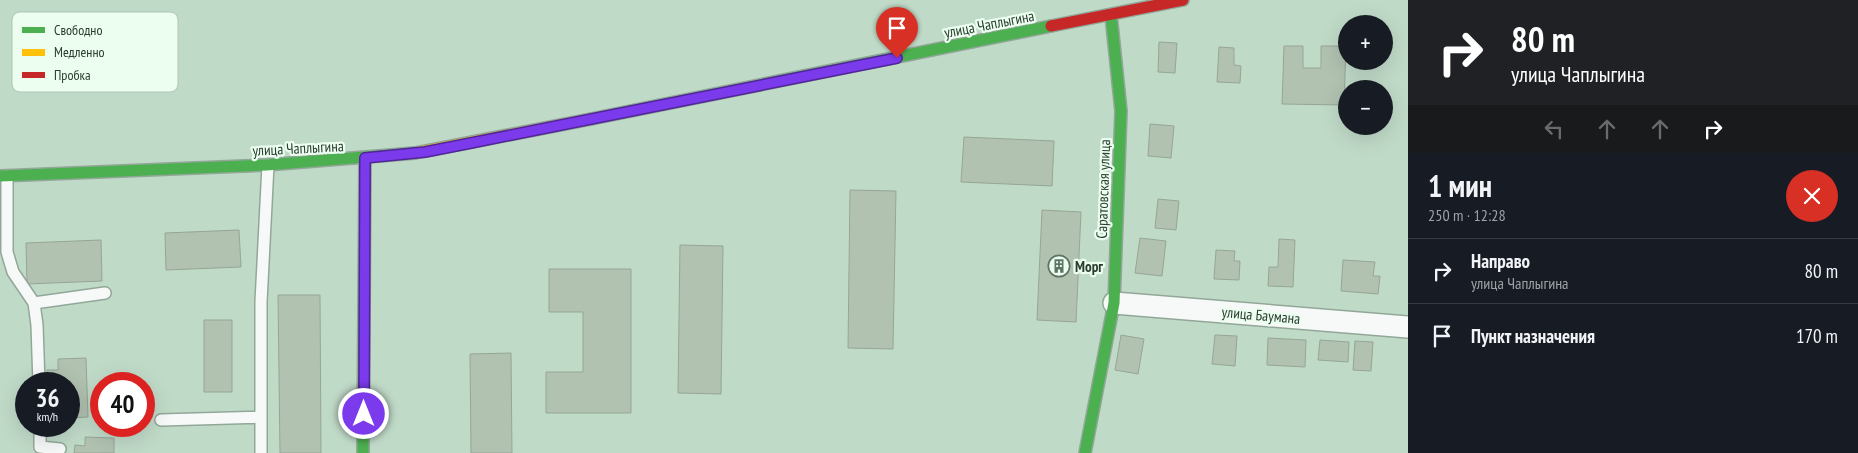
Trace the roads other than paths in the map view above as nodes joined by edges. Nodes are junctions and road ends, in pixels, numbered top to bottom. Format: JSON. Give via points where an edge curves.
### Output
{"nodes":[{"id":1,"x":1182,"y":0,"type":"edge"},
{"id":2,"x":1111,"y":15,"type":"junction"},
{"id":3,"x":365,"y":158,"type":"junction"},
{"id":4,"x":268,"y":165,"type":"junction"},
{"id":5,"x":3,"y":176,"type":"edge"},
{"id":6,"x":105,"y":294,"type":"dead end"},
{"id":7,"x":1114,"y":302,"type":"junction"},
{"id":8,"x":34,"y":303,"type":"junction"},
{"id":9,"x":1408,"y":327,"type":"edge"},
{"id":10,"x":39,"y":372,"type":"edge"},
{"id":11,"x":261,"y":418,"type":"junction"},
{"id":12,"x":161,"y":420,"type":"dead end"},
{"id":13,"x":40,"y":437,"type":"edge"},
{"id":14,"x":60,"y":449,"type":"dead end"},
{"id":15,"x":261,"y":453,"type":"edge"},
{"id":16,"x":363,"y":453,"type":"edge"},
{"id":17,"x":1085,"y":453,"type":"edge"}],
"edges":[{"from":1,"to":2,"type":"main road","name":"улица Чаплыгина"},
{"from":2,"to":3,"type":"main road","name":"улица Чаплыгина","via":[[478,142]]},
{"from":2,"to":7,"type":"main road","name":"Саратовская улица","via":[[1122,110]]},
{"from":3,"to":4,"type":"main road","name":"улица Чаплыгина"},
{"from":3,"to":16,"type":"main road"},
{"from":4,"to":5,"type":"main road","name":"улица Чаплыгина"},
{"from":4,"to":11,"type":"lane","via":[[261,302]]},
{"from":5,"to":8,"type":"lane","via":[[7,252],[13,272]]},
{"from":6,"to":8,"type":"lane"},
{"from":7,"to":9,"type":"street","name":"улица Баумана"},
{"from":7,"to":17,"type":"main road","name":"Саратовская улица"},
{"from":8,"to":10,"type":"lane"},
{"from":11,"to":12,"type":"lane"},
{"from":11,"to":15,"type":"lane"},
{"from":13,"to":14,"type":"lane","via":[[40,446]]}]}
